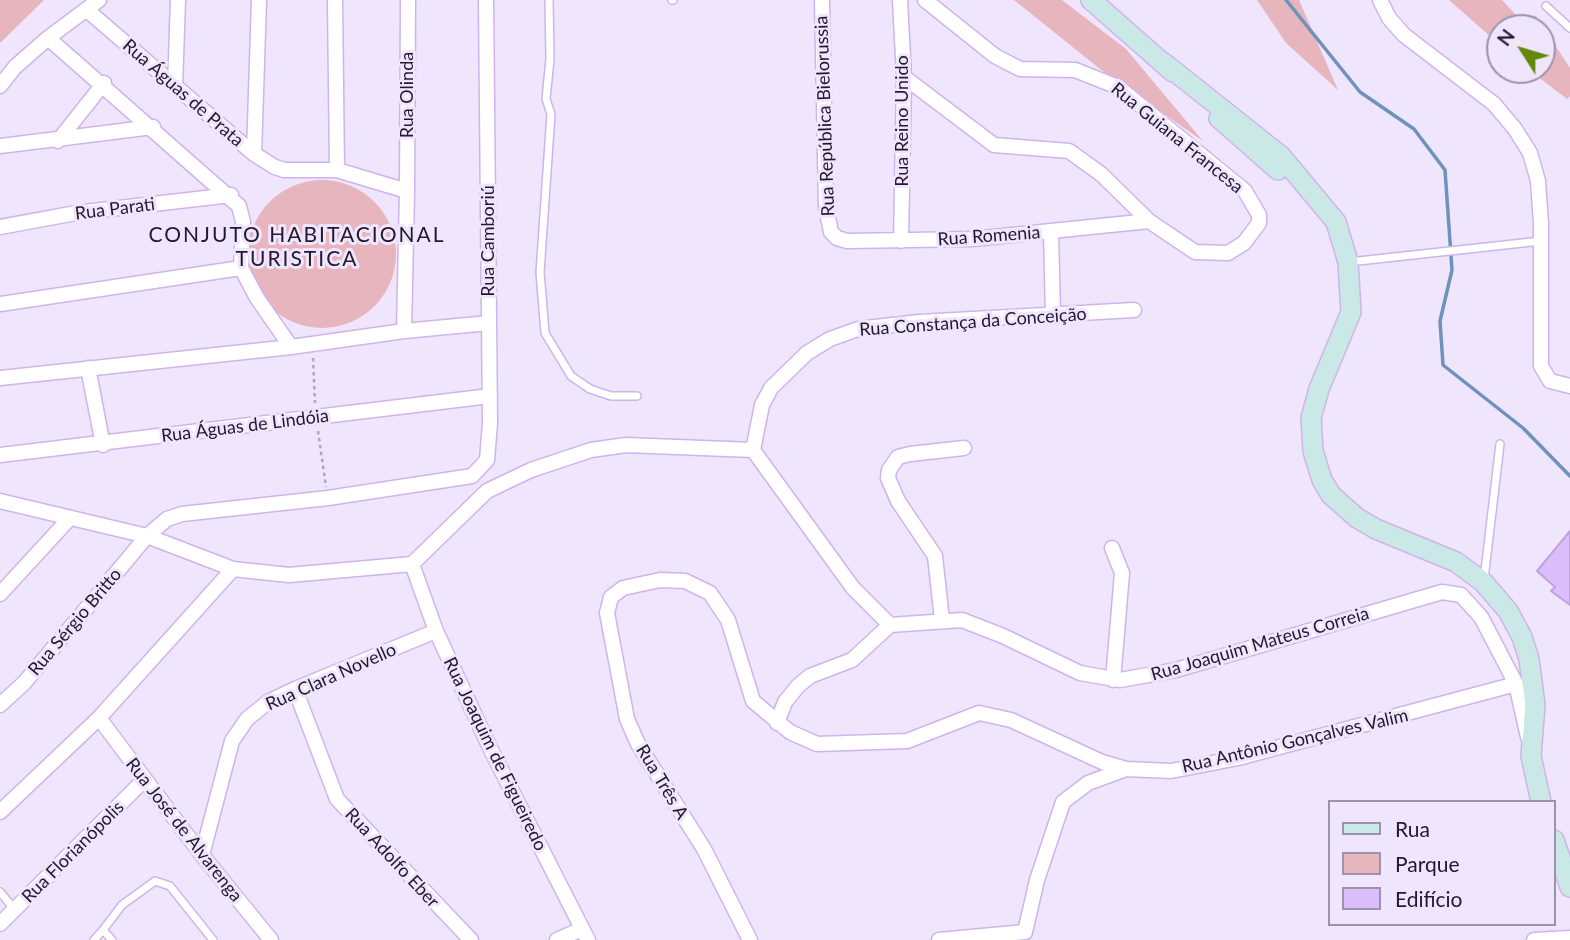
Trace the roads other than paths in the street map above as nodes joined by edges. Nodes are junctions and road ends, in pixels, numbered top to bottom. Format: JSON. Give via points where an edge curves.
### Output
{"nodes":[{"id":1,"x":99,"y":0,"type":"edge"},
{"id":2,"x":177,"y":0,"type":"edge"},
{"id":3,"x":259,"y":0,"type":"edge"},
{"id":4,"x":335,"y":0,"type":"edge"},
{"id":5,"x":408,"y":0,"type":"edge"},
{"id":6,"x":486,"y":0,"type":"edge"},
{"id":7,"x":549,"y":0,"type":"edge"},
{"id":8,"x":822,"y":0,"type":"edge"},
{"id":9,"x":900,"y":0,"type":"edge"},
{"id":10,"x":925,"y":0,"type":"edge"},
{"id":11,"x":1091,"y":0,"type":"edge"},
{"id":12,"x":1380,"y":0,"type":"edge"},
{"id":13,"x":1546,"y":6,"type":"dead end"},
{"id":14,"x":87,"y":10,"type":"junction"},
{"id":15,"x":1570,"y":16,"type":"edge"},
{"id":16,"x":1567,"y":26,"type":"edge"},
{"id":17,"x":48,"y":38,"type":"junction"},
{"id":18,"x":904,"y":77,"type":"junction"},
{"id":19,"x":104,"y":83,"type":"junction"},
{"id":20,"x":0,"y":86,"type":"edge"},
{"id":21,"x":174,"y":87,"type":"junction"},
{"id":22,"x":153,"y":127,"type":"junction"},
{"id":23,"x":58,"y":141,"type":"junction"},
{"id":24,"x":0,"y":146,"type":"edge"},
{"id":25,"x":254,"y":154,"type":"junction"},
{"id":26,"x":337,"y":170,"type":"junction"},
{"id":27,"x":407,"y":191,"type":"junction"},
{"id":28,"x":231,"y":195,"type":"junction"},
{"id":29,"x":1149,"y":221,"type":"junction"},
{"id":30,"x":0,"y":227,"type":"edge"},
{"id":31,"x":1051,"y":231,"type":"junction"},
{"id":32,"x":831,"y":232,"type":"joint"},
{"id":33,"x":901,"y":241,"type":"junction"},
{"id":34,"x":1541,"y":241,"type":"junction"},
{"id":35,"x":1349,"y":262,"type":"junction"},
{"id":36,"x":241,"y":268,"type":"junction"},
{"id":37,"x":0,"y":304,"type":"edge"},
{"id":38,"x":1134,"y":310,"type":"dead end"},
{"id":39,"x":1053,"y":315,"type":"junction"},
{"id":40,"x":489,"y":323,"type":"junction"},
{"id":41,"x":404,"y":331,"type":"junction"},
{"id":42,"x":291,"y":347,"type":"junction"},
{"id":43,"x":88,"y":368,"type":"junction"},
{"id":44,"x":0,"y":379,"type":"edge"},
{"id":45,"x":1570,"y":386,"type":"edge"},
{"id":46,"x":489,"y":396,"type":"junction"},
{"id":47,"x":637,"y":396,"type":"dead end"},
{"id":48,"x":1500,"y":444,"type":"dead end"},
{"id":49,"x":103,"y":445,"type":"junction"},
{"id":50,"x":964,"y":448,"type":"dead end"},
{"id":51,"x":753,"y":450,"type":"junction"},
{"id":52,"x":0,"y":455,"type":"edge"},
{"id":53,"x":0,"y":501,"type":"edge"},
{"id":54,"x":69,"y":519,"type":"junction"},
{"id":55,"x":147,"y":536,"type":"junction"},
{"id":56,"x":1112,"y":548,"type":"dead end"},
{"id":57,"x":412,"y":564,"type":"junction"},
{"id":58,"x":233,"y":569,"type":"junction"},
{"id":59,"x":1483,"y":582,"type":"junction"},
{"id":60,"x":0,"y":594,"type":"edge"},
{"id":61,"x":607,"y":613,"type":"joint"},
{"id":62,"x":942,"y":620,"type":"junction"},
{"id":63,"x":890,"y":625,"type":"junction"},
{"id":64,"x":436,"y":631,"type":"junction"},
{"id":65,"x":1113,"y":681,"type":"junction"},
{"id":66,"x":1516,"y":684,"type":"junction"},
{"id":67,"x":295,"y":689,"type":"junction"},
{"id":68,"x":0,"y":705,"type":"edge"},
{"id":69,"x":1535,"y":705,"type":"junction"},
{"id":70,"x":99,"y":718,"type":"junction"},
{"id":71,"x":777,"y":723,"type":"junction"},
{"id":72,"x":1531,"y":756,"type":"junction"},
{"id":73,"x":1126,"y":769,"type":"junction"},
{"id":74,"x":145,"y":779,"type":"junction"},
{"id":75,"x":1541,"y":800,"type":"edge"},
{"id":76,"x":0,"y":812,"type":"edge"},
{"id":77,"x":1556,"y":846,"type":"edge"},
{"id":78,"x":202,"y":855,"type":"junction"},
{"id":79,"x":1570,"y":887,"type":"edge"},
{"id":80,"x":0,"y":892,"type":"edge"},
{"id":81,"x":15,"y":910,"type":"junction"},
{"id":82,"x":0,"y":925,"type":"edge"},
{"id":83,"x":103,"y":930,"type":"junction"},
{"id":84,"x":585,"y":934,"type":"edge"},
{"id":85,"x":1570,"y":937,"type":"edge"},
{"id":86,"x":94,"y":940,"type":"edge"},
{"id":87,"x":112,"y":940,"type":"edge"},
{"id":88,"x":213,"y":940,"type":"edge"},
{"id":89,"x":271,"y":940,"type":"edge"},
{"id":90,"x":471,"y":940,"type":"edge"},
{"id":91,"x":557,"y":940,"type":"edge"},
{"id":92,"x":750,"y":940,"type":"edge"},
{"id":93,"x":939,"y":940,"type":"edge"},
{"id":94,"x":1534,"y":940,"type":"edge"}],
"edges":[{"from":1,"to":14,"type":"street"},
{"from":2,"to":21,"type":"street"},
{"from":3,"to":25,"type":"street"},
{"from":4,"to":26,"type":"street"},
{"from":5,"to":27,"type":"street","name":"Rua Olinda"},
{"from":6,"to":40,"type":"street","name":"Rua Camboriú"},
{"from":7,"to":47,"type":"lane","via":[[546,99],[551,114],[540,272],[545,333],[580,383],[611,396]]},
{"from":8,"to":32,"type":"street","name":"Rua República Bielorussia","via":[[826,208]]},
{"from":9,"to":18,"type":"street","name":"Rua Reino Unido"},
{"from":10,"to":29,"type":"street","name":"Rua Guiana Francesa","via":[[995,56],[1020,69],[1075,70],[1118,87],[1245,191],[1259,215],[1259,223],[1244,243],[1228,253],[1212,254],[1195,252]]},
{"from":11,"to":35,"type":"main road","via":[[1336,222]]},
{"from":12,"to":34,"type":"street","via":[[1404,35],[1494,104],[1515,128],[1530,153],[1538,181]]},
{"from":13,"to":16,"type":"lane"},
{"from":14,"to":17,"type":"street"},
{"from":14,"to":21,"type":"street","name":"Rua Águas de Prata"},
{"from":15,"to":16,"type":"lane"},
{"from":17,"to":19,"type":"street"},
{"from":17,"to":20,"type":"street"},
{"from":18,"to":29,"type":"street","via":[[994,145],[1069,151],[1101,174]]},
{"from":18,"to":33,"type":"street","name":"Rua Reino Unido"},
{"from":19,"to":22,"type":"street"},
{"from":19,"to":23,"type":"street"},
{"from":21,"to":25,"type":"street","name":"Rua Águas de Prata"},
{"from":22,"to":23,"type":"street"},
{"from":22,"to":28,"type":"street"},
{"from":23,"to":24,"type":"street"},
{"from":25,"to":26,"type":"street","name":"Rua Águas de Prata","via":[[284,170]]},
{"from":26,"to":27,"type":"street"},
{"from":27,"to":41,"type":"street","name":"Rua Olinda"},
{"from":28,"to":30,"type":"street","name":"Rua Parati"},
{"from":28,"to":36,"type":"street","via":[[242,214]]},
{"from":29,"to":31,"type":"street","name":"Rua Romenia"},
{"from":31,"to":33,"type":"street","name":"Rua Romenia"},
{"from":31,"to":39,"type":"street"},
{"from":32,"to":33,"type":"street","name":"Rua Romenia","via":[[847,241]]},
{"from":34,"to":35,"type":"lane"},
{"from":34,"to":45,"type":"street","via":[[1541,366],[1550,381]]},
{"from":35,"to":59,"type":"main road","via":[[1351,312],[1311,418],[1313,451],[1322,480],[1331,495],[1357,518],[1456,562]]},
{"from":36,"to":37,"type":"street"},
{"from":36,"to":42,"type":"street"},
{"from":38,"to":39,"type":"street","name":"Rua Constança da Conceição"},
{"from":39,"to":51,"type":"street","name":"Rua Constança da Conceição","via":[[882,326],[831,338],[807,353],[771,388],[762,405]]},
{"from":40,"to":41,"type":"street"},
{"from":40,"to":46,"type":"street","name":"Rua Camboriú"},
{"from":41,"to":42,"type":"street"},
{"from":42,"to":43,"type":"street"},
{"from":43,"to":44,"type":"street"},
{"from":43,"to":49,"type":"street"},
{"from":46,"to":49,"type":"street","name":"Rua Águas de Lindóia"},
{"from":46,"to":55,"type":"street","name":"Rua Camboriú","via":[[487,460],[472,476],[182,514],[158,524]]},
{"from":48,"to":59,"type":"lane"},
{"from":49,"to":52,"type":"street","name":"Rua Águas de Lindóia"},
{"from":50,"to":62,"type":"street","via":[[898,457],[889,470],[898,501],[935,556]]},
{"from":51,"to":57,"type":"street","via":[[625,445],[591,450],[531,470],[487,491]]},
{"from":51,"to":63,"type":"street","via":[[853,588]]},
{"from":53,"to":54,"type":"street"},
{"from":54,"to":55,"type":"street"},
{"from":54,"to":60,"type":"street"},
{"from":55,"to":58,"type":"street"},
{"from":55,"to":68,"type":"street","name":"Rua Sérgio Britto","via":[[24,683]]},
{"from":56,"to":65,"type":"street","via":[[1122,573]]},
{"from":57,"to":58,"type":"street","via":[[289,575]]},
{"from":57,"to":64,"type":"street","name":"Rua Joaquim de Figueiredo"},
{"from":58,"to":70,"type":"street"},
{"from":59,"to":69,"type":"main road","via":[[1508,611],[1522,637]]},
{"from":61,"to":71,"type":"street","name":"Rua Antônio Gonçalves Valim","via":[[611,597],[623,588],[660,580],[700,585],[715,598],[728,620],[753,701]]},
{"from":61,"to":92,"type":"street","name":"Rua Três A","via":[[621,696],[638,744],[704,849]]},
{"from":62,"to":63,"type":"street","name":"Rua Joaquim Mateus Correia"},
{"from":62,"to":65,"type":"street","name":"Rua Joaquim Mateus Correia","via":[[979,625],[1080,673]]},
{"from":63,"to":71,"type":"street","via":[[852,660],[810,676],[798,686]]},
{"from":64,"to":67,"type":"street","name":"Rua Clara Novello"},
{"from":64,"to":84,"type":"street","name":"Rua Joaquim de Figueiredo"},
{"from":65,"to":66,"type":"street","name":"Rua Joaquim Mateus Correia","via":[[1176,670],[1442,592],[1461,595],[1471,603]]},
{"from":66,"to":69,"type":"street"},
{"from":66,"to":72,"type":"street","name":"Rua Joaquim Mateus Correia"},
{"from":66,"to":73,"type":"street","name":"Rua Antônio Gonçalves Valim","via":[[1238,758],[1171,771]]},
{"from":67,"to":78,"type":"street","name":"Rua Clara Novello","via":[[268,702],[238,730]]},
{"from":67,"to":90,"type":"street","name":"Rua Adolfo Eber","via":[[337,799]]},
{"from":69,"to":72,"type":"main road"},
{"from":70,"to":74,"type":"street","name":"Rua José de Alvarenga"},
{"from":70,"to":76,"type":"street"},
{"from":71,"to":73,"type":"street","name":"Rua Antônio Gonçalves Valim","via":[[817,744],[856,745],[926,737],[963,718],[992,714]]},
{"from":72,"to":75,"type":"main road"},
{"from":73,"to":93,"type":"street","via":[[1088,783],[1063,802],[1025,932]]},
{"from":74,"to":78,"type":"street","name":"Rua José de Alvarenga"},
{"from":74,"to":81,"type":"street","name":"Rua Florianópolis"},
{"from":77,"to":79,"type":"main road"},
{"from":78,"to":89,"type":"street","name":"Rua José de Alvarenga"},
{"from":80,"to":81,"type":"lane"},
{"from":81,"to":82,"type":"street","name":"Rua Florianópolis"},
{"from":83,"to":86,"type":"lane"},
{"from":83,"to":87,"type":"lane"},
{"from":83,"to":88,"type":"lane","via":[[128,900],[155,881],[170,886]]},
{"from":84,"to":91,"type":"street"},
{"from":85,"to":94,"type":"street"}]}
